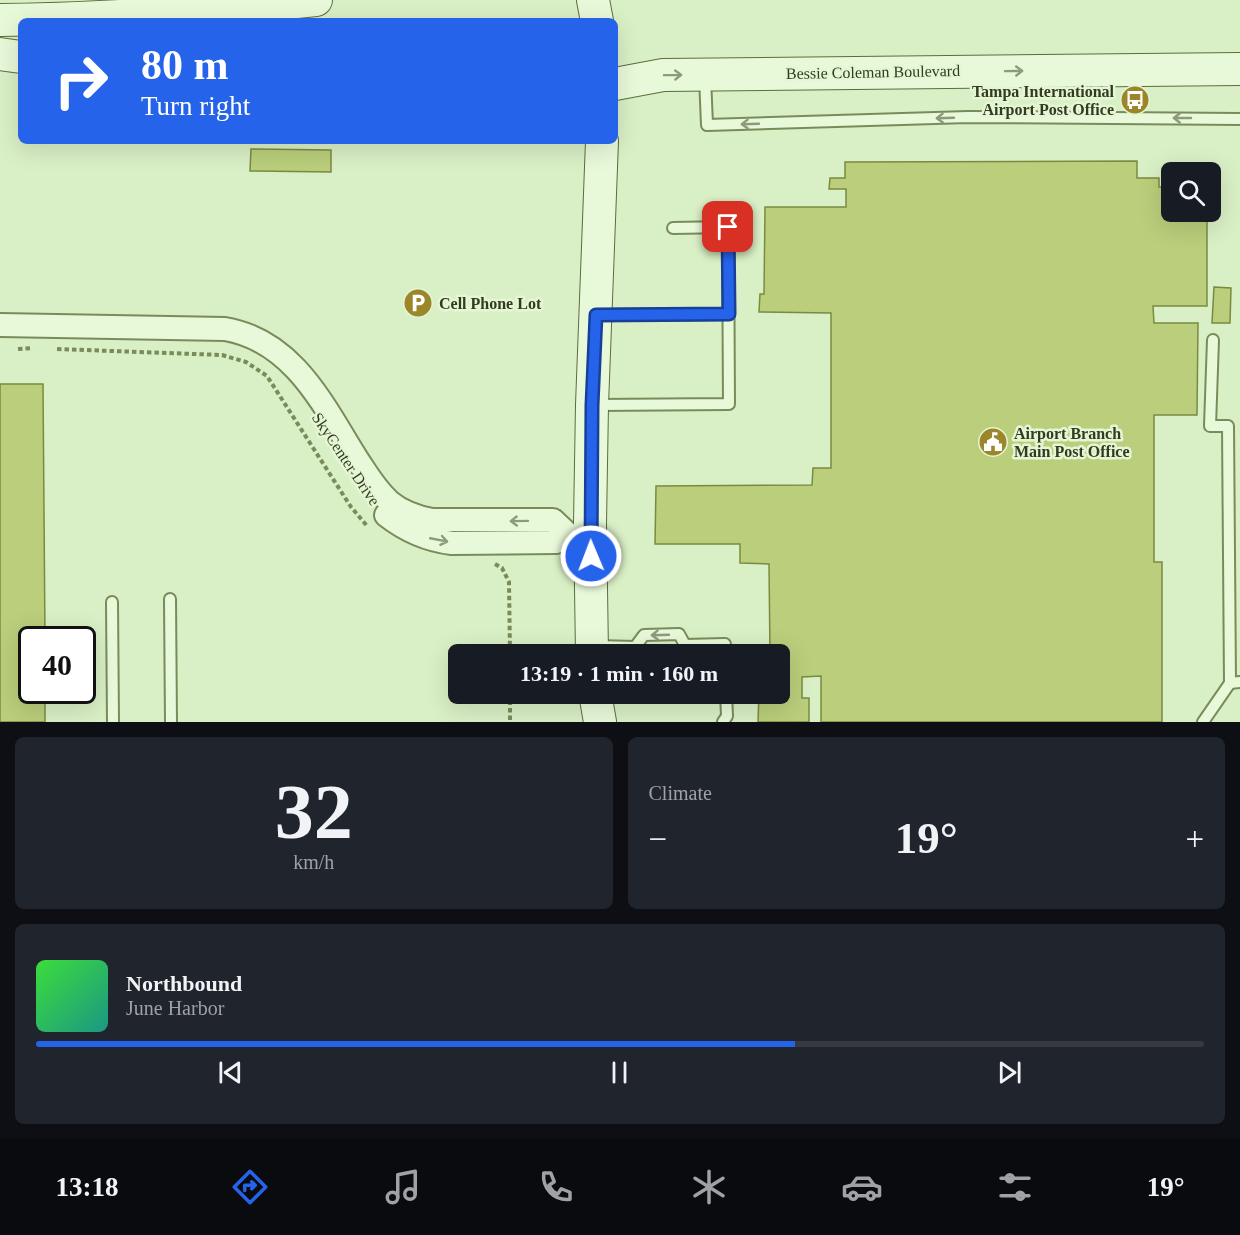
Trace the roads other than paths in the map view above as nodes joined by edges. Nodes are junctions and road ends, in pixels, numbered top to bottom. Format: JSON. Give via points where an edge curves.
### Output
{"nodes":[{"id":1,"x":316,"y":0,"type":"edge"},
{"id":2,"x":593,"y":0,"type":"edge"},
{"id":3,"x":609,"y":0,"type":"edge"},
{"id":4,"x":102,"y":18,"type":"edge"},
{"id":5,"x":596,"y":18,"type":"edge"},
{"id":6,"x":611,"y":18,"type":"edge"},
{"id":7,"x":0,"y":20,"type":"edge"},
{"id":8,"x":18,"y":20,"type":"edge"},
{"id":9,"x":0,"y":54,"type":"edge"},
{"id":10,"x":18,"y":57,"type":"edge"},
{"id":11,"x":1240,"y":69,"type":"edge"},
{"id":12,"x":705,"y":74,"type":"junction"},
{"id":13,"x":618,"y":83,"type":"edge"},
{"id":14,"x":1240,"y":119,"type":"edge"},
{"id":15,"x":602,"y":144,"type":"edge"},
{"id":16,"x":673,"y":228,"type":"dead end"},
{"id":17,"x":729,"y":314,"type":"junction"},
{"id":18,"x":596,"y":315,"type":"junction"},
{"id":19,"x":0,"y":325,"type":"edge"},
{"id":20,"x":1213,"y":340,"type":"dead end"},
{"id":21,"x":592,"y":405,"type":"junction"},
{"id":22,"x":581,"y":537,"type":"junction"},
{"id":23,"x":170,"y":599,"type":"dead end"},
{"id":24,"x":112,"y":602,"type":"dead end"},
{"id":25,"x":591,"y":644,"type":"edge"},
{"id":26,"x":640,"y":644,"type":"edge"},
{"id":27,"x":682,"y":644,"type":"edge"},
{"id":28,"x":1235,"y":682,"type":"edge"},
{"id":29,"x":591,"y":704,"type":"edge"},
{"id":30,"x":596,"y":704,"type":"edge"},
{"id":31,"x":726,"y":704,"type":"edge"},
{"id":32,"x":113,"y":722,"type":"edge"},
{"id":33,"x":171,"y":722,"type":"edge"},
{"id":34,"x":588,"y":722,"type":"edge"},
{"id":35,"x":600,"y":722,"type":"edge"},
{"id":36,"x":723,"y":722,"type":"edge"},
{"id":37,"x":1203,"y":722,"type":"edge"}],
"edges":[{"from":1,"to":4,"type":"street"},
{"from":2,"to":5,"type":"street"},
{"from":3,"to":6,"type":"street"},
{"from":7,"to":8,"type":"street"},
{"from":9,"to":10,"type":"street"},
{"from":12,"to":11,"type":"street","name":"Bessie Coleman Boulevard","one_way":true},
{"from":13,"to":12,"type":"street","name":"Bessie Coleman Boulevard","one_way":true,"via":[[663,75]]},
{"from":14,"to":12,"type":"lane","one_way":true,"via":[[968,117],[707,125]]},
{"from":15,"to":18,"type":"street"},
{"from":16,"to":17,"type":"lane","via":[[728,227]]},
{"from":17,"to":18,"type":"lane"},
{"from":17,"to":21,"type":"lane","via":[[729,404]]},
{"from":18,"to":21,"type":"street"},
{"from":19,"to":22,"type":"street","name":"SkyCenter Drive","via":[[225,329],[247,334],[285,358],[300,389],[374,504],[398,524],[427,538],[452,543],[556,542]]},
{"from":20,"to":28,"type":"lane","via":[[1210,426],[1228,426]]},
{"from":21,"to":22,"type":"street"},
{"from":22,"to":25,"type":"street"},
{"from":23,"to":33,"type":"lane"},
{"from":24,"to":32,"type":"lane"},
{"from":27,"to":26,"type":"lane","one_way":true,"via":[[679,634],[644,635]]},
{"from":28,"to":37,"type":"lane"},
{"from":29,"to":34,"type":"street"},
{"from":30,"to":35,"type":"street"},
{"from":31,"to":36,"type":"lane"}]}
